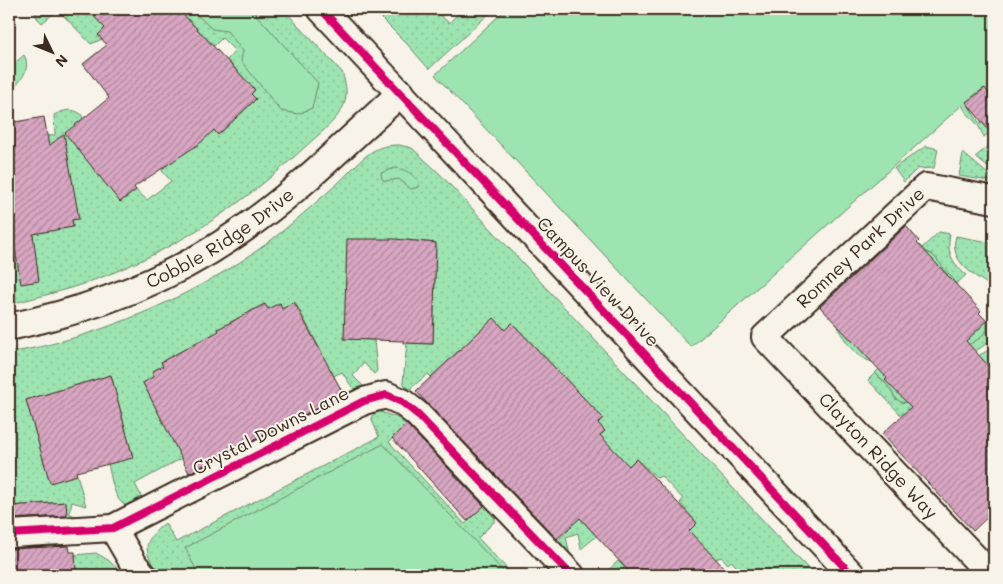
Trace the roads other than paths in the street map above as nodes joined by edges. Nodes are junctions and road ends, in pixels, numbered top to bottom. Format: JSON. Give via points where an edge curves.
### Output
{"nodes":[{"id":1,"x":321,"y":9,"type":"edge"},
{"id":2,"x":401,"y":93,"type":"junction"},
{"id":3,"x":994,"y":200,"type":"edge"},
{"id":4,"x":9,"y":327,"type":"edge"},
{"id":5,"x":765,"y":337,"type":"joint"},
{"id":6,"x":114,"y":528,"type":"junction"},
{"id":7,"x":9,"y":534,"type":"edge"},
{"id":8,"x":143,"y":575,"type":"edge"},
{"id":9,"x":571,"y":575,"type":"edge"},
{"id":10,"x":852,"y":575,"type":"edge"},
{"id":11,"x":991,"y":575,"type":"edge"}],
"edges":[{"from":1,"to":2,"type":"street","name":"Campus View Drive"},
{"from":2,"to":4,"type":"street","name":"Cobble Ridge Drive","via":[[269,210],[210,251],[110,299]]},
{"from":2,"to":10,"type":"street","name":"Campus View Drive"},
{"from":3,"to":5,"type":"street","name":"Romney Park Drive","via":[[926,187]]},
{"from":5,"to":11,"type":"street","name":"Clayton Ridge Way"},
{"from":6,"to":7,"type":"street","name":"Crystal Downs Lane"},
{"from":6,"to":8,"type":"street","via":[[134,566]]},
{"from":6,"to":9,"type":"street","name":"Crystal Downs Lane","via":[[364,401],[386,395],[417,414]]}]}
